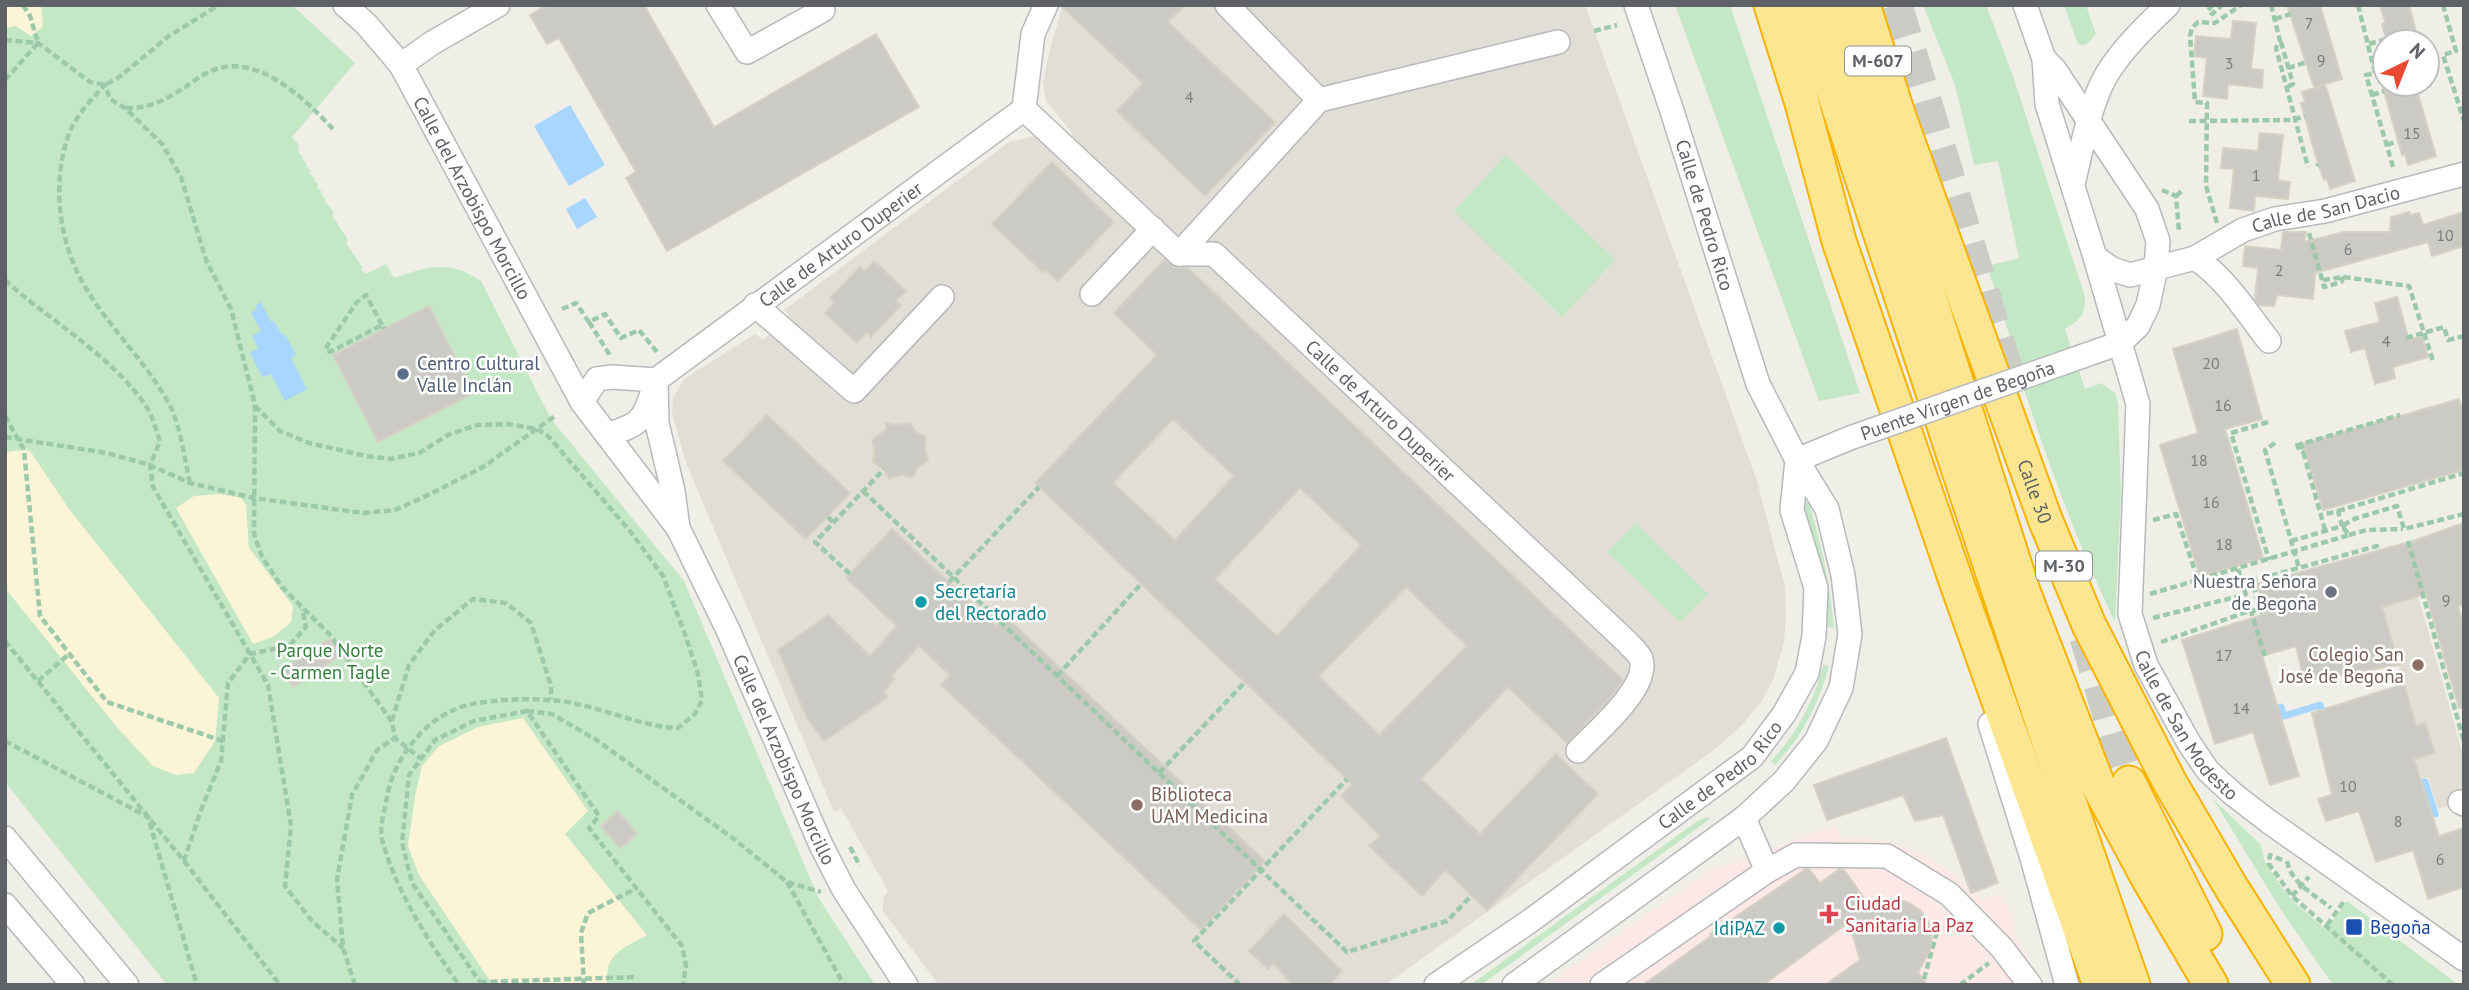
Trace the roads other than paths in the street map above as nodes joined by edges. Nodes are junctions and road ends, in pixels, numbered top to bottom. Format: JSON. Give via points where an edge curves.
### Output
{"nodes":[{"id":1,"x":345,"y":5,"type":"edge"},
{"id":2,"x":498,"y":5,"type":"edge"},
{"id":3,"x":820,"y":5,"type":"edge"},
{"id":4,"x":1046,"y":5,"type":"edge"},
{"id":5,"x":1227,"y":5,"type":"edge"},
{"id":6,"x":1636,"y":5,"type":"edge"},
{"id":7,"x":1763,"y":5,"type":"edge"},
{"id":8,"x":1771,"y":5,"type":"edge"},
{"id":9,"x":1797,"y":5,"type":"edge"},
{"id":10,"x":1807,"y":5,"type":"edge"},
{"id":11,"x":1830,"y":5,"type":"edge"},
{"id":12,"x":1856,"y":5,"type":"edge"},
{"id":13,"x":1863,"y":5,"type":"edge"},
{"id":14,"x":2025,"y":5,"type":"edge"},
{"id":15,"x":2168,"y":5,"type":"edge"},
{"id":16,"x":728,"y":8,"type":"edge"},
{"id":17,"x":1558,"y":42,"type":"dead end"},
{"id":18,"x":2044,"y":59,"type":"junction"},
{"id":19,"x":401,"y":65,"type":"junction"},
{"id":20,"x":1834,"y":93,"type":"junction"},
{"id":21,"x":1319,"y":100,"type":"junction"},
{"id":22,"x":1802,"y":103,"type":"junction"},
{"id":23,"x":1024,"y":109,"type":"junction"},
{"id":24,"x":1899,"y":117,"type":"junction"},
{"id":25,"x":2089,"y":122,"type":"junction"},
{"id":26,"x":2464,"y":174,"type":"edge"},
{"id":27,"x":2073,"y":184,"type":"junction"},
{"id":28,"x":1153,"y":229,"type":"junction"},
{"id":29,"x":1179,"y":254,"type":"junction"},
{"id":30,"x":2095,"y":257,"type":"junction"},
{"id":31,"x":2195,"y":258,"type":"junction"},
{"id":32,"x":2155,"y":268,"type":"junction"},
{"id":33,"x":1092,"y":294,"type":"dead end"},
{"id":34,"x":942,"y":297,"type":"dead end"},
{"id":35,"x":755,"y":305,"type":"junction"},
{"id":36,"x":2269,"y":341,"type":"dead end"},
{"id":37,"x":2120,"y":343,"type":"junction"},
{"id":38,"x":2083,"y":356,"type":"junction"},
{"id":39,"x":659,"y":369,"type":"junction"},
{"id":40,"x":2130,"y":376,"type":"junction"},
{"id":41,"x":582,"y":402,"type":"junction"},
{"id":42,"x":607,"y":435,"type":"junction"},
{"id":43,"x":1797,"y":460,"type":"junction"},
{"id":44,"x":678,"y":528,"type":"junction"},
{"id":45,"x":1956,"y":581,"type":"junction"},
{"id":46,"x":1578,"y":751,"type":"dead end"},
{"id":47,"x":2129,"y":783,"type":"tunnel mouth"},
{"id":48,"x":1744,"y":818,"type":"junction"},
{"id":49,"x":5,"y":838,"type":"edge"},
{"id":50,"x":1767,"y":871,"type":"junction"},
{"id":51,"x":7,"y":911,"type":"edge"},
{"id":52,"x":2464,"y":959,"type":"edge"},
{"id":53,"x":2028,"y":984,"type":"edge"},
{"id":54,"x":73,"y":985,"type":"edge"},
{"id":55,"x":127,"y":985,"type":"edge"},
{"id":56,"x":906,"y":985,"type":"edge"},
{"id":57,"x":1436,"y":985,"type":"edge"},
{"id":58,"x":1514,"y":985,"type":"edge"},
{"id":59,"x":1602,"y":985,"type":"edge"},
{"id":60,"x":2067,"y":985,"type":"edge"},
{"id":61,"x":2100,"y":985,"type":"edge"},
{"id":62,"x":2133,"y":985,"type":"edge"},
{"id":63,"x":2211,"y":985,"type":"edge"},
{"id":64,"x":2234,"y":985,"type":"edge"},
{"id":65,"x":2293,"y":985,"type":"edge"}],
"edges":[{"from":1,"to":19,"type":"street","name":"Calle del Arzobispo Morcillo"},
{"from":2,"to":19,"type":"street"},
{"from":3,"to":16,"type":"street","via":[[823,10],[747,52]]},
{"from":4,"to":23,"type":"street","via":[[1033,34]]},
{"from":5,"to":21,"type":"street"},
{"from":6,"to":43,"type":"street","name":"Calle de Pedro Rico","via":[[1758,384]]},
{"from":7,"to":22,"type":"highway"},
{"from":8,"to":22,"type":"highway"},
{"from":9,"to":20,"type":"highway"},
{"from":10,"to":20,"type":"highway","number":"M-607"},
{"from":11,"to":63,"type":"highway","via":[[1884,155],[2024,594],[2098,785]]},
{"from":12,"to":24,"type":"highway","number":"M-607"},
{"from":13,"to":24,"type":"highway","name":"Calle 30","number":"M-30"},
{"from":14,"to":18,"type":"street","name":"Calle de San Modesto"},
{"from":15,"to":25,"type":"street","via":[[2132,40],[2105,76]]},
{"from":17,"to":21,"type":"street"},
{"from":18,"to":25,"type":"street","name":"Calle de San Modesto"},
{"from":18,"to":27,"type":"street","name":"Calle de San Modesto","via":[[2047,104]]},
{"from":19,"to":41,"type":"street","name":"Calle del Arzobispo Morcillo"},
{"from":20,"to":62,"type":"highway"},
{"from":21,"to":29,"type":"street"},
{"from":22,"to":45,"type":"highway","via":[[1839,241]]},
{"from":23,"to":28,"type":"street"},
{"from":23,"to":35,"type":"street","name":"Calle de Arturo Duperier"},
{"from":24,"to":65,"type":"highway","name":"Calle 30","number":"M-30","via":[[2045,519],[2089,625],[2169,781]]},
{"from":25,"to":27,"type":"street"},
{"from":25,"to":32,"type":"street","name":"Calle de San Modesto","via":[[2147,209],[2158,242]]},
{"from":26,"to":31,"type":"street","name":"Calle de San Dacio","via":[[2325,211],[2274,219],[2243,230]]},
{"from":27,"to":30,"type":"street","name":"Calle de San Modesto"},
{"from":28,"to":29,"type":"street"},
{"from":28,"to":33,"type":"street"},
{"from":29,"to":46,"type":"street","name":"Calle de Arturo Duperier","via":[[1214,254],[1640,658],[1642,672],[1636,689]]},
{"from":30,"to":32,"type":"street","name":"Calle de San Dacio","via":[[2130,275]]},
{"from":30,"to":37,"type":"street","name":"Calle de San Modesto"},
{"from":31,"to":32,"type":"street","name":"Calle de San Dacio"},
{"from":31,"to":36,"type":"street","via":[[2229,289]]},
{"from":32,"to":37,"type":"street","name":"Calle de San Modesto","via":[[2148,304],[2137,326]]},
{"from":34,"to":35,"type":"street","via":[[854,391]]},
{"from":35,"to":39,"type":"street","name":"Calle de Arturo Duperier"},
{"from":37,"to":38,"type":"street","name":"Puente Virgen de Begoña"},
{"from":37,"to":40,"type":"street","name":"Calle de San Modesto"},
{"from":38,"to":40,"type":"street"},
{"from":38,"to":43,"type":"street","name":"Puente Virgen de Begoña","bridge":true},
{"from":39,"to":41,"type":"street","via":[[597,379]]},
{"from":39,"to":42,"type":"street","via":[[646,414],[635,425]]},
{"from":39,"to":44,"type":"street","name":"Calle del Arzobispo Morcillo","via":[[657,423]]},
{"from":40,"to":52,"type":"street","name":"Calle de San Modesto","via":[[2138,404],[2130,614],[2146,665],[2189,743],[2208,771],[2241,801]]},
{"from":41,"to":42,"type":"street","name":"Calle del Arzobispo Morcillo"},
{"from":42,"to":44,"type":"street","name":"Calle del Arzobispo Morcillo"},
{"from":43,"to":48,"type":"street","name":"Calle de Pedro Rico","via":[[1827,509],[1843,575],[1850,634],[1841,688],[1816,741],[1784,781]]},
{"from":43,"to":57,"type":"street","name":"Calle de Pedro Rico","via":[[1792,510],[1816,588],[1814,636],[1807,673],[1784,714],[1752,757]]},
{"from":44,"to":56,"type":"street","name":"Calle del Arzobispo Morcillo","via":[[728,630],[821,845],[844,890]]},
{"from":45,"to":60,"type":"street","via":[[1981,693]]},
{"from":45,"to":61,"type":"highway"},
{"from":47,"to":64,"type":"highway"},
{"from":48,"to":50,"type":"street"},
{"from":48,"to":58,"type":"street","name":"Calle de Pedro Rico"},
{"from":49,"to":55,"type":"street"},
{"from":50,"to":53,"type":"street","via":[[1796,855],[1887,856],[1949,894],[2002,948]]},
{"from":50,"to":59,"type":"street"},
{"from":51,"to":54,"type":"street"}]}
